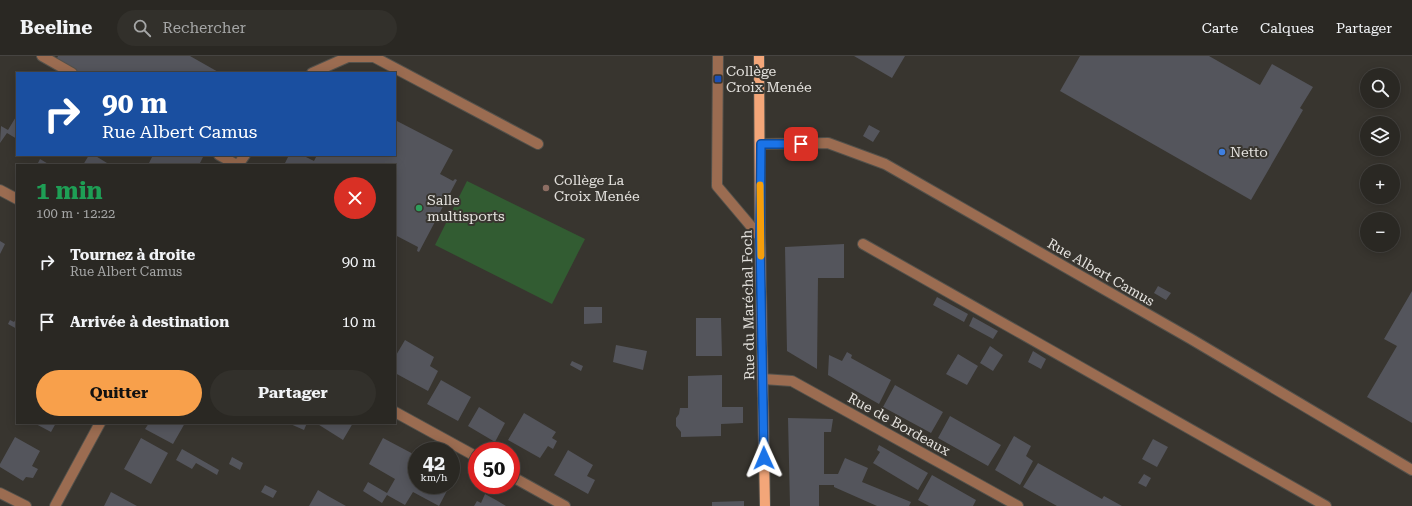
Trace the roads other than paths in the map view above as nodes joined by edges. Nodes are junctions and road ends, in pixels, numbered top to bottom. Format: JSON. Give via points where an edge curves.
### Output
{"nodes":[{"id":1,"x":42,"y":56,"type":"edge"},
{"id":2,"x":718,"y":56,"type":"edge"},
{"id":3,"x":760,"y":56,"type":"edge"},
{"id":4,"x":70,"y":72,"type":"edge"},
{"id":5,"x":314,"y":72,"type":"edge"},
{"id":6,"x":538,"y":144,"type":"dead end"},
{"id":7,"x":761,"y":144,"type":"junction"},
{"id":8,"x":221,"y":156,"type":"edge"},
{"id":9,"x":236,"y":164,"type":"edge"},
{"id":10,"x":0,"y":190,"type":"edge"},
{"id":11,"x":16,"y":198,"type":"edge"},
{"id":12,"x":760,"y":237,"type":"junction"},
{"id":13,"x":863,"y":244,"type":"dead end"},
{"id":14,"x":763,"y":379,"type":"junction"},
{"id":15,"x":396,"y":413,"type":"edge"},
{"id":16,"x":99,"y":424,"type":"edge"},
{"id":17,"x":468,"y":452,"type":"edge"},
{"id":18,"x":1412,"y":470,"type":"edge"},
{"id":19,"x":520,"y":481,"type":"edge"},
{"id":20,"x":0,"y":493,"type":"edge"},
{"id":21,"x":26,"y":506,"type":"edge"},
{"id":22,"x":55,"y":506,"type":"edge"},
{"id":23,"x":565,"y":506,"type":"edge"},
{"id":24,"x":765,"y":506,"type":"edge"},
{"id":25,"x":1018,"y":506,"type":"edge"},
{"id":26,"x":1326,"y":506,"type":"edge"}],
"edges":[{"from":1,"to":4,"type":"street"},
{"from":2,"to":12,"type":"street","via":[[717,186]]},
{"from":3,"to":7,"type":"main road","name":"Rue du Maréchal Foch"},
{"from":5,"to":6,"type":"street","via":[[348,57],[374,57]]},
{"from":7,"to":12,"type":"main road","name":"Rue du Maréchal Foch"},
{"from":7,"to":18,"type":"street","name":"Rue Albert Camus","via":[[828,143],[885,164],[1191,339]]},
{"from":8,"to":9,"type":"street"},
{"from":10,"to":11,"type":"street"},
{"from":12,"to":14,"type":"main road","name":"Rue du Maréchal Foch"},
{"from":13,"to":26,"type":"street"},
{"from":14,"to":24,"type":"main road","name":"Rue du Maréchal Foch"},
{"from":14,"to":25,"type":"street","name":"Rue de Bordeaux","via":[[792,381]]},
{"from":15,"to":17,"type":"street"},
{"from":16,"to":22,"type":"street"},
{"from":19,"to":23,"type":"street"},
{"from":20,"to":21,"type":"street"}]}
